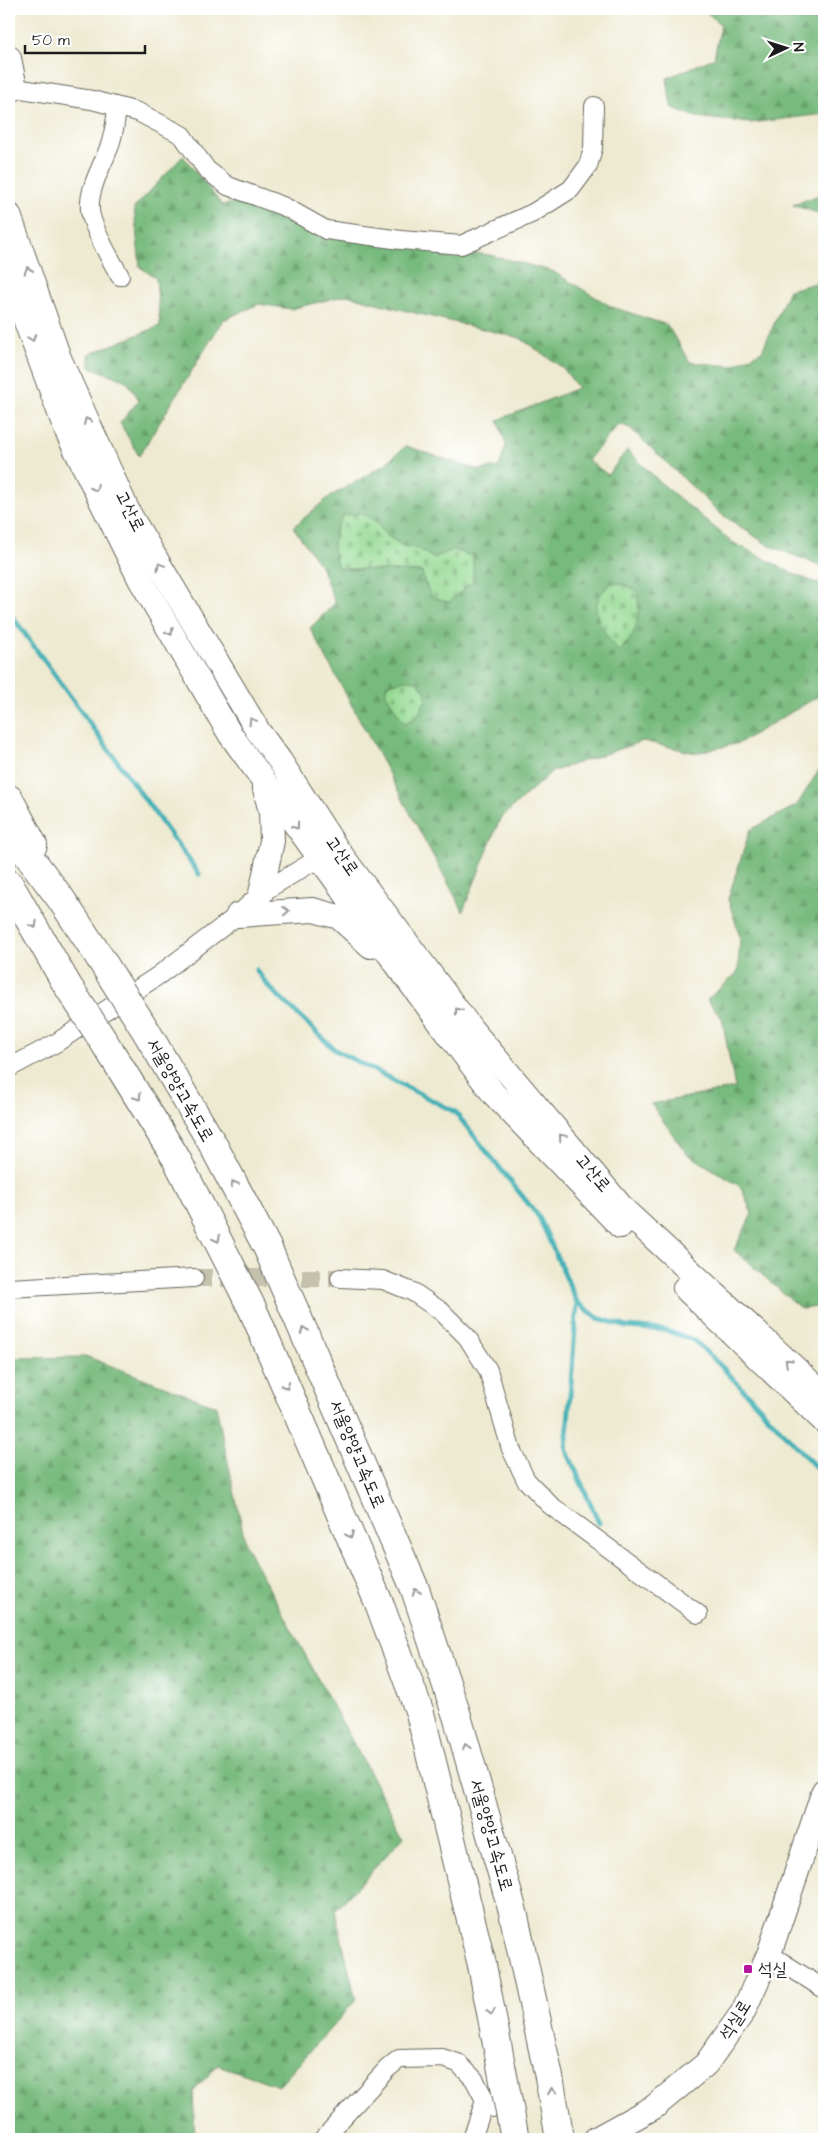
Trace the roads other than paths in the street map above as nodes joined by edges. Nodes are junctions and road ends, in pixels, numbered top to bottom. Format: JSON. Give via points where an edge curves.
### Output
{"nodes":[{"id":1,"x":9,"y":58,"type":"edge"},
{"id":2,"x":12,"y":88,"type":"edge"},
{"id":3,"x":594,"y":106,"type":"dead end"},
{"id":4,"x":117,"y":107,"type":"junction"},
{"id":5,"x":9,"y":215,"type":"edge"},
{"id":6,"x":9,"y":276,"type":"edge"},
{"id":7,"x":120,"y":276,"type":"dead end"},
{"id":8,"x":263,"y":780,"type":"junction"},
{"id":9,"x":9,"y":799,"type":"edge"},
{"id":10,"x":9,"y":830,"type":"edge"},
{"id":11,"x":328,"y":853,"type":"junction"},
{"id":12,"x":9,"y":884,"type":"edge"},
{"id":13,"x":261,"y":893,"type":"junction"},
{"id":14,"x":61,"y":899,"type":"junction"},
{"id":15,"x":238,"y":915,"type":"junction"},
{"id":16,"x":409,"y":981,"type":"junction"},
{"id":17,"x":9,"y":1068,"type":"edge"},
{"id":18,"x":194,"y":1278,"type":"tunnel mouth"},
{"id":19,"x":340,"y":1278,"type":"tunnel mouth"},
{"id":20,"x":9,"y":1288,"type":"edge"},
{"id":21,"x":824,"y":1395,"type":"edge"},
{"id":22,"x":824,"y":1421,"type":"edge"},
{"id":23,"x":698,"y":1614,"type":"dead end"},
{"id":24,"x":824,"y":1791,"type":"edge"},
{"id":25,"x":770,"y":1954,"type":"junction"},
{"id":26,"x":824,"y":1989,"type":"edge"},
{"id":27,"x":485,"y":2100,"type":"junction"},
{"id":28,"x":323,"y":2139,"type":"edge"},
{"id":29,"x":472,"y":2139,"type":"edge"},
{"id":30,"x":515,"y":2139,"type":"edge"},
{"id":31,"x":520,"y":2139,"type":"edge"},
{"id":32,"x":560,"y":2139,"type":"edge"},
{"id":33,"x":596,"y":2139,"type":"edge"}],
"edges":[{"from":1,"to":2,"type":"street"},
{"from":2,"to":4,"type":"street"},
{"from":3,"to":4,"type":"street","via":[[593,148],[588,166],[572,189],[534,213],[461,245],[326,230],[285,207],[228,186],[208,170],[182,135],[138,112]]},
{"from":4,"to":7,"type":"street","via":[[115,126],[100,167],[90,211],[105,250]]},
{"from":11,"to":5,"type":"street","name":"고산로","one_way":true,"via":[[280,761],[258,731],[129,514],[59,358]]},
{"from":6,"to":8,"type":"street","name":"고산로","one_way":true,"via":[[67,432],[140,579],[230,734]]},
{"from":8,"to":11,"type":"street","name":"고산로","one_way":true},
{"from":8,"to":13,"type":"street","via":[[271,812],[272,841]]},
{"from":9,"to":14,"type":"highway"},
{"from":10,"to":14,"type":"highway","name":"서울양양고속도로"},
{"from":11,"to":13,"type":"street"},
{"from":11,"to":16,"type":"street","name":"고산로"},
{"from":21,"to":11,"type":"street","name":"고산로","one_way":true,"via":[[624,1210]]},
{"from":12,"to":30,"type":"highway","one_way":true,"bridge":true,"via":[[66,983],[176,1158],[253,1310],[380,1602],[420,1713],[482,1965]]},
{"from":13,"to":15,"type":"street"},
{"from":32,"to":14,"type":"highway","name":"서울양양고속도로","one_way":true,"bridge":true,"via":[[513,1912],[457,1716],[415,1588],[268,1249],[212,1143],[146,1031]]},
{"from":15,"to":16,"type":"street","one_way":true,"via":[[313,910],[339,917]]},
{"from":15,"to":17,"type":"street","via":[[160,975],[56,1043]]},
{"from":16,"to":22,"type":"street","name":"고산로","via":[[493,1093],[595,1202]]},
{"from":18,"to":20,"type":"street"},
{"from":19,"to":23,"type":"street","via":[[383,1280],[413,1292],[442,1312],[467,1337],[488,1370],[510,1449],[526,1480],[550,1505]]},
{"from":24,"to":25,"type":"street","name":"석실로"},
{"from":25,"to":26,"type":"street"},
{"from":25,"to":33,"type":"street","name":"석실로","via":[[743,2012],[706,2064],[654,2107]]},
{"from":27,"to":28,"type":"street","via":[[474,2079],[458,2063],[442,2058],[398,2059]]},
{"from":27,"to":29,"type":"street"},
{"from":27,"to":31,"type":"street","via":[[517,2128]]}]}
